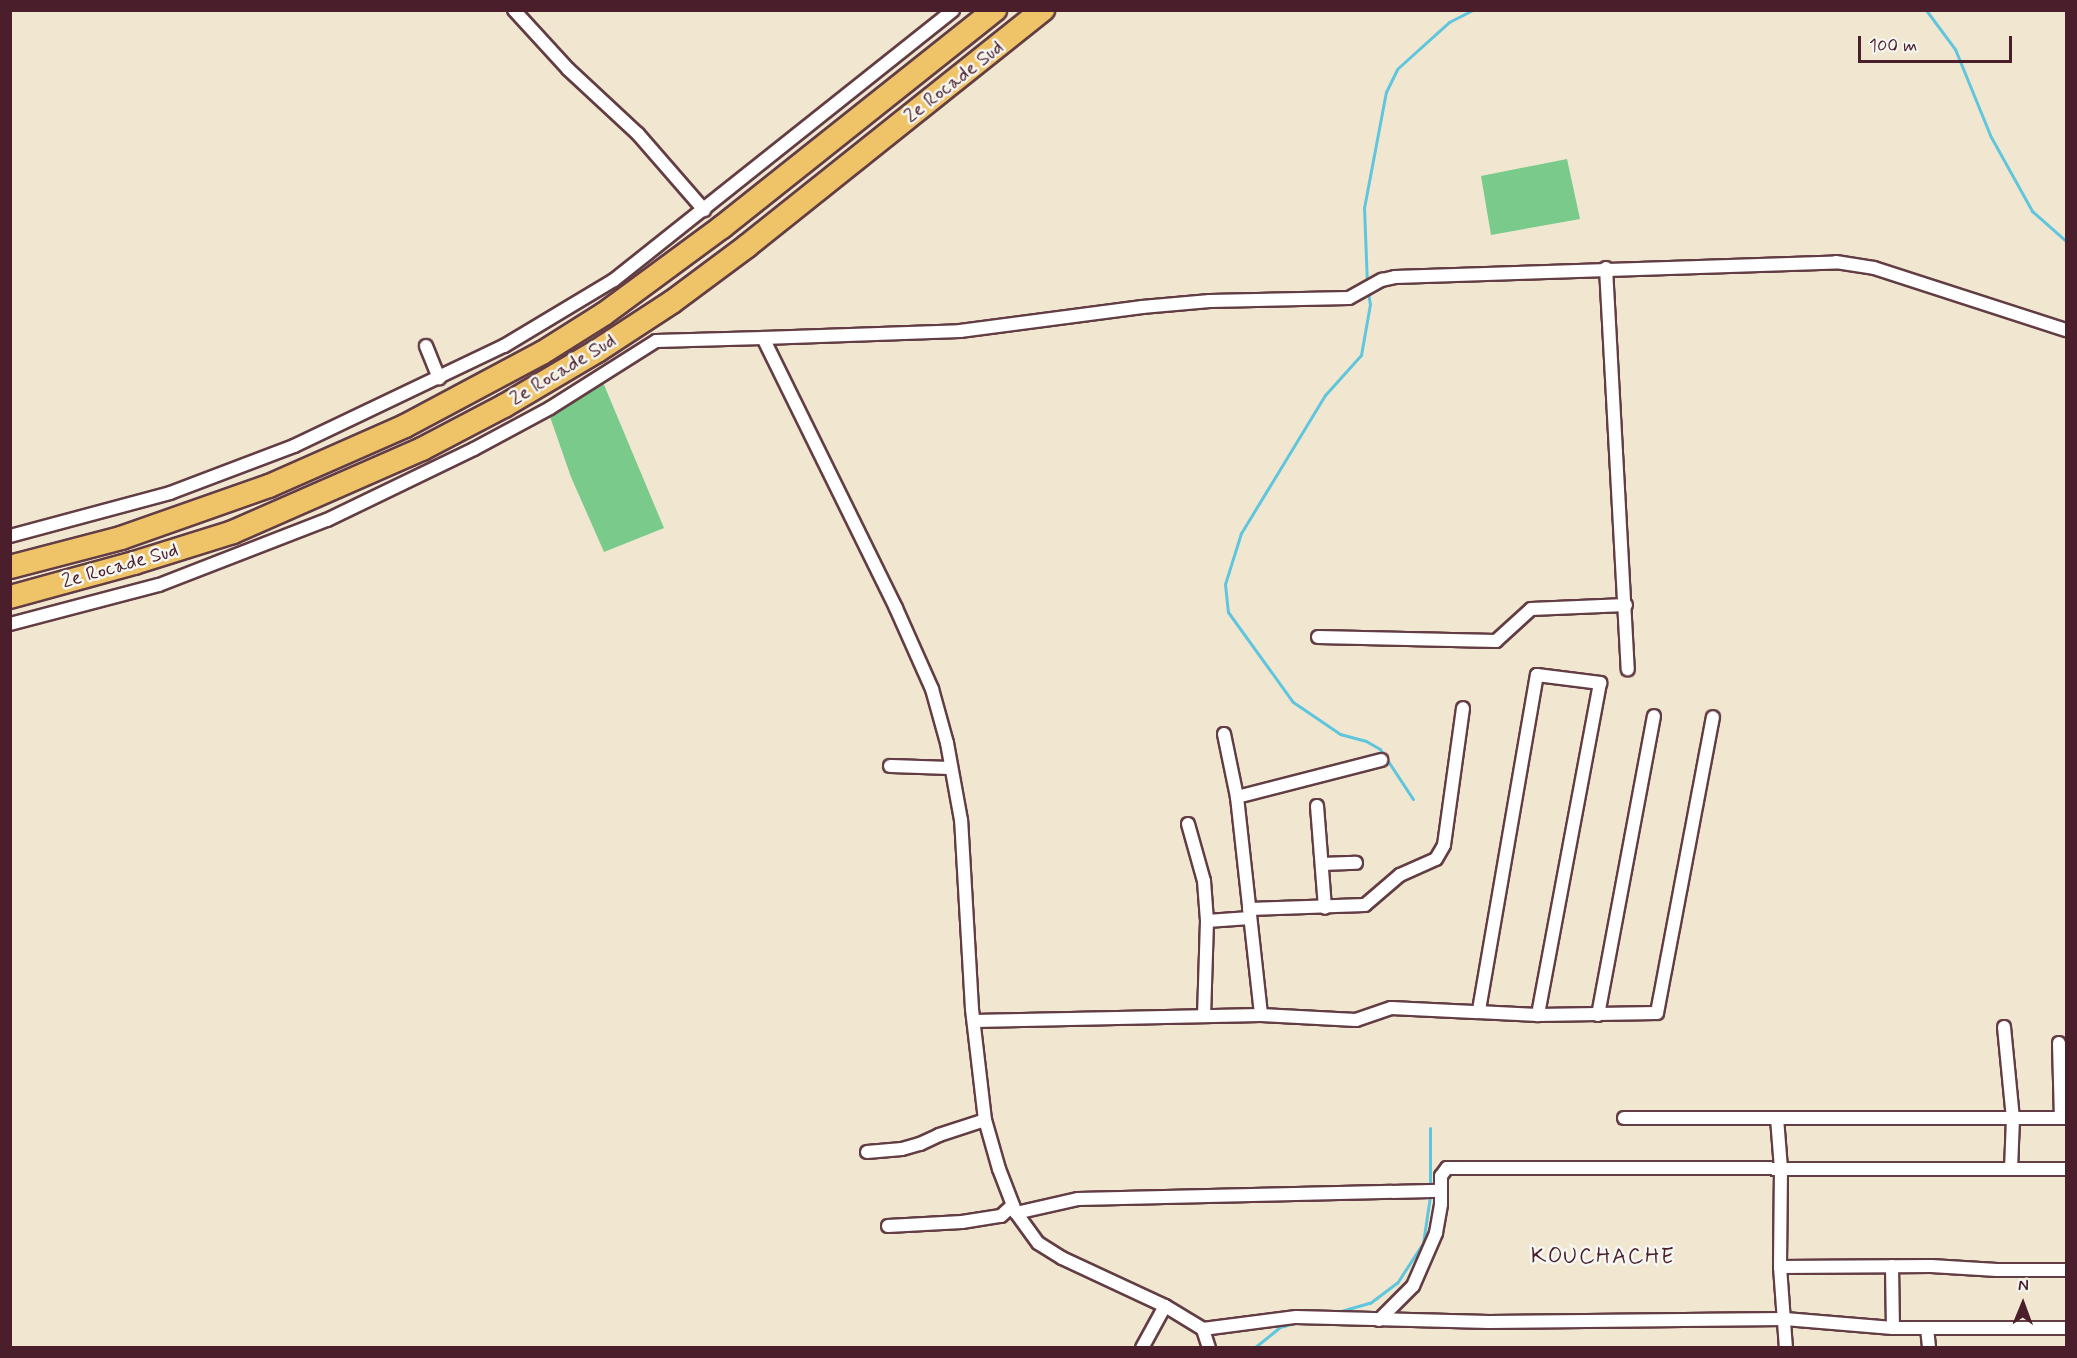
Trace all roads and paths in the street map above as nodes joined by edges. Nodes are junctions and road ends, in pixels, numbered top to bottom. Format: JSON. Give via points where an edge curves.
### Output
{"nodes":[{"id":1,"x":514,"y":10,"type":"edge"},
{"id":2,"x":953,"y":10,"type":"edge"},
{"id":3,"x":995,"y":10,"type":"edge"},
{"id":4,"x":1043,"y":10,"type":"edge"},
{"id":5,"x":704,"y":210,"type":"junction"},
{"id":6,"x":1606,"y":268,"type":"junction"},
{"id":7,"x":2067,"y":330,"type":"edge"},
{"id":8,"x":763,"y":338,"type":"junction"},
{"id":9,"x":426,"y":346,"type":"dead end"},
{"id":10,"x":439,"y":379,"type":"junction"},
{"id":11,"x":10,"y":536,"type":"edge"},
{"id":12,"x":10,"y":567,"type":"edge"},
{"id":13,"x":10,"y":597,"type":"edge"},
{"id":14,"x":1626,"y":605,"type":"junction"},
{"id":15,"x":10,"y":624,"type":"edge"},
{"id":16,"x":1318,"y":637,"type":"dead end"},
{"id":17,"x":1628,"y":669,"type":"dead end"},
{"id":18,"x":1463,"y":708,"type":"dead end"},
{"id":19,"x":1654,"y":716,"type":"dead end"},
{"id":20,"x":1713,"y":717,"type":"dead end"},
{"id":21,"x":1224,"y":734,"type":"dead end"},
{"id":22,"x":1381,"y":760,"type":"dead end"},
{"id":23,"x":890,"y":766,"type":"dead end"},
{"id":24,"x":951,"y":768,"type":"junction"},
{"id":25,"x":1237,"y":797,"type":"junction"},
{"id":26,"x":1317,"y":806,"type":"dead end"},
{"id":27,"x":1188,"y":824,"type":"dead end"},
{"id":28,"x":1356,"y":863,"type":"dead end"},
{"id":29,"x":1322,"y":864,"type":"junction"},
{"id":30,"x":1325,"y":909,"type":"junction"},
{"id":31,"x":1250,"y":914,"type":"junction"},
{"id":32,"x":1207,"y":921,"type":"junction"},
{"id":33,"x":1479,"y":1010,"type":"junction"},
{"id":34,"x":1261,"y":1015,"type":"junction"},
{"id":35,"x":1538,"y":1015,"type":"junction"},
{"id":36,"x":1598,"y":1015,"type":"junction"},
{"id":37,"x":1204,"y":1016,"type":"junction"},
{"id":38,"x":974,"y":1021,"type":"junction"},
{"id":39,"x":2004,"y":1027,"type":"dead end"},
{"id":40,"x":2059,"y":1043,"type":"dead end"},
{"id":41,"x":1624,"y":1118,"type":"dead end"},
{"id":42,"x":1778,"y":1118,"type":"junction"},
{"id":43,"x":2013,"y":1118,"type":"junction"},
{"id":44,"x":2064,"y":1118,"type":"edge"},
{"id":45,"x":985,"y":1120,"type":"junction"},
{"id":46,"x":867,"y":1152,"type":"dead end"},
{"id":47,"x":1781,"y":1169,"type":"junction"},
{"id":48,"x":2011,"y":1169,"type":"junction"},
{"id":49,"x":2067,"y":1169,"type":"edge"},
{"id":50,"x":1441,"y":1191,"type":"junction"},
{"id":51,"x":1015,"y":1209,"type":"junction"},
{"id":52,"x":888,"y":1226,"type":"dead end"},
{"id":53,"x":1892,"y":1266,"type":"junction"},
{"id":54,"x":1780,"y":1267,"type":"junction"},
{"id":55,"x":2067,"y":1270,"type":"edge"},
{"id":56,"x":1165,"y":1306,"type":"junction"},
{"id":57,"x":1785,"y":1319,"type":"junction"},
{"id":58,"x":1379,"y":1320,"type":"junction"},
{"id":59,"x":1893,"y":1328,"type":"junction"},
{"id":60,"x":1927,"y":1328,"type":"junction"},
{"id":61,"x":2067,"y":1328,"type":"edge"},
{"id":62,"x":1203,"y":1329,"type":"junction"},
{"id":63,"x":1142,"y":1347,"type":"edge"},
{"id":64,"x":1209,"y":1347,"type":"edge"},
{"id":65,"x":1786,"y":1347,"type":"edge"},
{"id":66,"x":1929,"y":1347,"type":"edge"}],
"edges":[{"from":1,"to":5,"type":"street","via":[[568,69],[638,134]]},
{"from":2,"to":5,"type":"street"},
{"from":3,"to":12,"type":"highway","name":"2e Rocade Sud","via":[[687,253],[604,314],[542,353],[405,426],[268,486],[121,538]]},
{"from":4,"to":13,"type":"highway","name":"2e Rocade Sud","via":[[672,302],[504,406],[422,449],[233,532]]},
{"from":5,"to":10,"type":"street","via":[[614,280],[504,346]]},
{"from":6,"to":7,"type":"street","via":[[1836,262],[1874,268]]},
{"from":6,"to":8,"type":"street","via":[[1395,277],[1349,298],[1198,302],[960,331]]},
{"from":6,"to":14,"type":"street"},
{"from":8,"to":15,"type":"street","via":[[656,341],[550,408],[484,444],[327,520],[159,585]]},
{"from":8,"to":24,"type":"street","via":[[923,669],[935,700]]},
{"from":9,"to":10,"type":"street"},
{"from":10,"to":11,"type":"street","via":[[294,446],[170,493]]},
{"from":14,"to":16,"type":"street","via":[[1531,609],[1496,641]]},
{"from":14,"to":17,"type":"street"},
{"from":18,"to":30,"type":"street","via":[[1441,853],[1400,875],[1365,905]]},
{"from":19,"to":36,"type":"street"},
{"from":20,"to":36,"type":"street","via":[[1657,1013]]},
{"from":21,"to":25,"type":"street"},
{"from":22,"to":25,"type":"street"},
{"from":23,"to":24,"type":"street"},
{"from":24,"to":38,"type":"street","via":[[961,820]]},
{"from":25,"to":31,"type":"street"},
{"from":26,"to":29,"type":"street"},
{"from":27,"to":32,"type":"street","via":[[1204,880]]},
{"from":28,"to":29,"type":"street"},
{"from":29,"to":30,"type":"street"},
{"from":30,"to":31,"type":"street"},
{"from":31,"to":32,"type":"street"},
{"from":31,"to":34,"type":"street"},
{"from":32,"to":37,"type":"street"},
{"from":33,"to":34,"type":"street","via":[[1391,1008],[1356,1020]]},
{"from":33,"to":35,"type":"street"},
{"from":33,"to":35,"type":"street","via":[[1537,675],[1600,683]]},
{"from":34,"to":37,"type":"street"},
{"from":35,"to":36,"type":"street"},
{"from":37,"to":38,"type":"street"},
{"from":38,"to":45,"type":"street"},
{"from":39,"to":43,"type":"street"},
{"from":40,"to":44,"type":"street"},
{"from":41,"to":42,"type":"street"},
{"from":42,"to":43,"type":"street"},
{"from":42,"to":47,"type":"street"},
{"from":43,"to":44,"type":"street"},
{"from":43,"to":48,"type":"street"},
{"from":45,"to":46,"type":"street","via":[[920,1144]]},
{"from":45,"to":51,"type":"street"},
{"from":47,"to":48,"type":"street"},
{"from":47,"to":50,"type":"street","via":[[1448,1168],[1441,1176]]},
{"from":47,"to":54,"type":"street"},
{"from":48,"to":49,"type":"street"},
{"from":50,"to":51,"type":"street","via":[[1078,1199]]},
{"from":50,"to":58,"type":"street","via":[[1436,1233],[1413,1286]]},
{"from":51,"to":52,"type":"street","via":[[1001,1216],[962,1222]]},
{"from":51,"to":56,"type":"street","via":[[1038,1243]]},
{"from":53,"to":54,"type":"street"},
{"from":53,"to":55,"type":"street"},
{"from":53,"to":59,"type":"street"},
{"from":54,"to":57,"type":"street"},
{"from":56,"to":62,"type":"street"},
{"from":56,"to":63,"type":"street"},
{"from":57,"to":58,"type":"street"},
{"from":57,"to":59,"type":"street"},
{"from":57,"to":65,"type":"street"},
{"from":58,"to":62,"type":"street","via":[[1296,1317]]},
{"from":59,"to":60,"type":"street"},
{"from":60,"to":61,"type":"street"},
{"from":60,"to":66,"type":"street"},
{"from":62,"to":64,"type":"street"}]}
